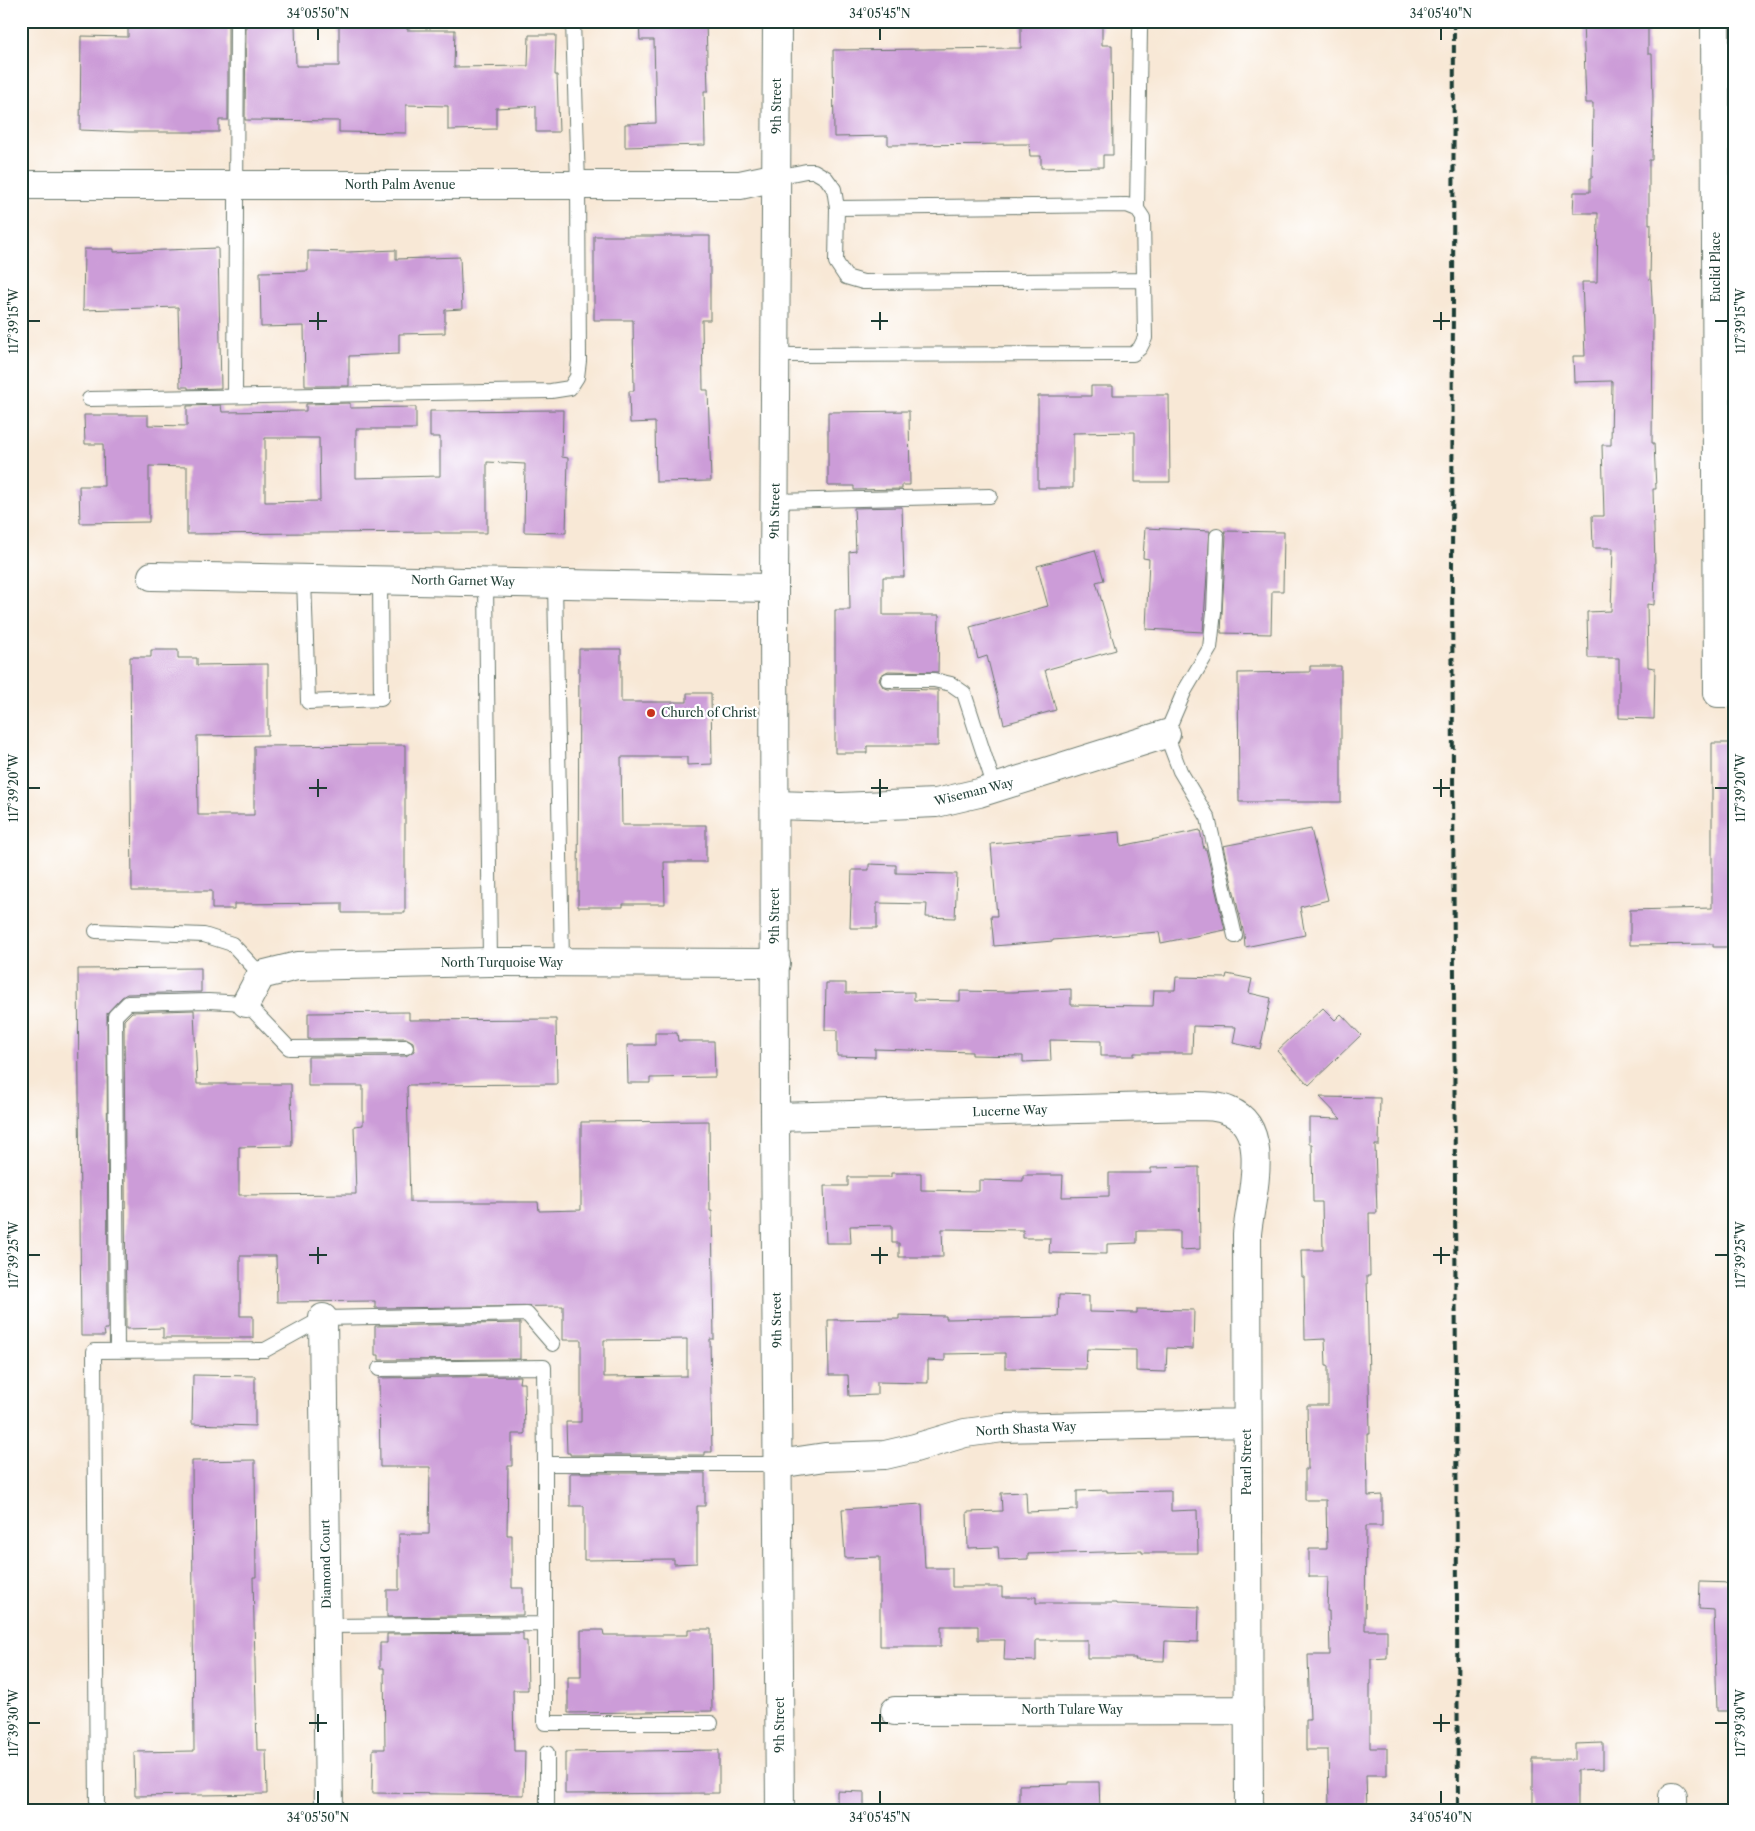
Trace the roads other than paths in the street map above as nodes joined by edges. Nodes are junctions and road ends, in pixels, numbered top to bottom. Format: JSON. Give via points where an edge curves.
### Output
{"nodes":[{"id":1,"x":237,"y":21,"type":"edge"},
{"id":2,"x":574,"y":21,"type":"edge"},
{"id":3,"x":777,"y":21,"type":"edge"},
{"id":4,"x":1141,"y":21,"type":"edge"},
{"id":5,"x":1715,"y":21,"type":"edge"},
{"id":6,"x":1725,"y":165,"type":"edge"},
{"id":7,"x":777,"y":177,"type":"junction"},
{"id":8,"x":21,"y":185,"type":"edge"},
{"id":9,"x":236,"y":185,"type":"junction"},
{"id":10,"x":578,"y":185,"type":"junction"},
{"id":11,"x":837,"y":208,"type":"junction"},
{"id":12,"x":1137,"y":208,"type":"junction"},
{"id":13,"x":1144,"y":280,"type":"junction"},
{"id":14,"x":776,"y":355,"type":"junction"},
{"id":15,"x":235,"y":396,"type":"junction"},
{"id":16,"x":89,"y":399,"type":"dead end"},
{"id":17,"x":990,"y":496,"type":"dead end"},
{"id":18,"x":775,"y":501,"type":"junction"},
{"id":19,"x":1217,"y":536,"type":"dead end"},
{"id":20,"x":152,"y":576,"type":"dead end"},
{"id":21,"x":304,"y":578,"type":"junction"},
{"id":22,"x":380,"y":579,"type":"junction"},
{"id":23,"x":486,"y":582,"type":"junction"},
{"id":24,"x":556,"y":583,"type":"junction"},
{"id":25,"x":774,"y":588,"type":"junction"},
{"id":26,"x":888,"y":680,"type":"dead end"},
{"id":27,"x":1726,"y":693,"type":"edge"},
{"id":28,"x":1166,"y":734,"type":"junction"},
{"id":29,"x":995,"y":788,"type":"junction"},
{"id":30,"x":775,"y":805,"type":"junction"},
{"id":31,"x":96,"y":931,"type":"dead end"},
{"id":32,"x":1234,"y":936,"type":"dead end"},
{"id":33,"x":490,"y":962,"type":"junction"},
{"id":34,"x":562,"y":962,"type":"junction"},
{"id":35,"x":776,"y":963,"type":"junction"},
{"id":36,"x":262,"y":975,"type":"junction"},
{"id":37,"x":246,"y":1003,"type":"junction"},
{"id":38,"x":406,"y":1047,"type":"dead end"},
{"id":39,"x":775,"y":1117,"type":"junction"},
{"id":40,"x":1241,"y":1119,"type":"joint"},
{"id":41,"x":323,"y":1318,"type":"junction"},
{"id":42,"x":554,"y":1344,"type":"dead end"},
{"id":43,"x":118,"y":1351,"type":"junction"},
{"id":44,"x":379,"y":1369,"type":"dead end"},
{"id":45,"x":1247,"y":1423,"type":"junction"},
{"id":46,"x":545,"y":1464,"type":"junction"},
{"id":47,"x":778,"y":1464,"type":"junction"},
{"id":48,"x":545,"y":1624,"type":"junction"},
{"id":49,"x":327,"y":1626,"type":"junction"},
{"id":50,"x":1249,"y":1710,"type":"junction"},
{"id":51,"x":895,"y":1711,"type":"dead end"},
{"id":52,"x":711,"y":1723,"type":"dead end"},
{"id":53,"x":547,"y":1753,"type":"dead end"},
{"id":54,"x":97,"y":1810,"type":"edge"},
{"id":55,"x":329,"y":1810,"type":"edge"},
{"id":56,"x":547,"y":1810,"type":"edge"},
{"id":57,"x":780,"y":1810,"type":"edge"},
{"id":58,"x":1249,"y":1810,"type":"edge"}],
"edges":[{"from":1,"to":9,"type":"lane"},
{"from":2,"to":10,"type":"lane"},
{"from":3,"to":7,"type":"street","name":"9th Street"},
{"from":4,"to":12,"type":"lane"},
{"from":5,"to":6,"type":"street","name":"Euclid Place"},
{"from":6,"to":27,"type":"street","name":"Euclid Place"},
{"from":7,"to":10,"type":"street","name":"North Palm Avenue","via":[[740,185]]},
{"from":7,"to":11,"type":"lane","via":[[814,171],[826,178],[834,189]]},
{"from":7,"to":14,"type":"street","name":"9th Street"},
{"from":8,"to":9,"type":"street","name":"North Palm Avenue"},
{"from":9,"to":10,"type":"street","name":"North Palm Avenue"},
{"from":9,"to":15,"type":"lane"},
{"from":10,"to":15,"type":"lane","via":[[579,361],[577,377],[570,388],[551,391]]},
{"from":11,"to":12,"type":"lane","via":[[1127,205]]},
{"from":11,"to":13,"type":"lane","via":[[836,262],[846,277],[863,282]]},
{"from":12,"to":13,"type":"lane","via":[[1143,218]]},
{"from":13,"to":14,"type":"lane","via":[[1145,338],[1133,354]]},
{"from":14,"to":18,"type":"street","name":"9th Street"},
{"from":15,"to":16,"type":"lane"},
{"from":17,"to":18,"type":"lane"},
{"from":18,"to":25,"type":"street","name":"9th Street"},
{"from":19,"to":28,"type":"lane","via":[[1210,648],[1184,692]]},
{"from":20,"to":21,"type":"street","name":"North Garnet Way"},
{"from":21,"to":22,"type":"street","name":"North Garnet Way"},
{"from":21,"to":22,"type":"lane","via":[[308,702],[381,699]]},
{"from":22,"to":23,"type":"street","name":"North Garnet Way"},
{"from":23,"to":24,"type":"street","name":"North Garnet Way"},
{"from":23,"to":33,"type":"lane"},
{"from":24,"to":25,"type":"street","name":"North Garnet Way"},
{"from":24,"to":34,"type":"lane"},
{"from":25,"to":30,"type":"street","name":"9th Street"},
{"from":26,"to":29,"type":"lane","via":[[934,680],[951,684],[964,693]]},
{"from":28,"to":29,"type":"street","name":"Wiseman Way"},
{"from":28,"to":32,"type":"lane","via":[[1180,772],[1208,818]]},
{"from":29,"to":30,"type":"street","name":"Wiseman Way","via":[[936,803],[849,807]]},
{"from":30,"to":35,"type":"street","name":"9th Street"},
{"from":31,"to":36,"type":"lane","via":[[204,935],[232,944]]},
{"from":33,"to":34,"type":"street","name":"North Turquoise Way"},
{"from":33,"to":36,"type":"street","name":"North Turquoise Way","via":[[297,966]]},
{"from":34,"to":35,"type":"street","name":"North Turquoise Way"},
{"from":35,"to":39,"type":"street","name":"9th Street"},
{"from":36,"to":37,"type":"street"},
{"from":37,"to":38,"type":"lane","via":[[289,1048]]},
{"from":37,"to":43,"type":"lane","via":[[128,1003],[115,1016]]},
{"from":39,"to":40,"type":"street","name":"Lucerne Way","via":[[1195,1106],[1230,1111]]},
{"from":39,"to":47,"type":"street","name":"9th Street"},
{"from":40,"to":45,"type":"street","name":"Pearl Street","via":[[1249,1128],[1256,1154],[1247,1234]]},
{"from":41,"to":42,"type":"lane","via":[[527,1314]]},
{"from":41,"to":43,"type":"lane","via":[[265,1350]]},
{"from":41,"to":49,"type":"street","name":"Diamond Court"},
{"from":43,"to":54,"type":"lane","via":[[94,1351]]},
{"from":44,"to":46,"type":"lane","via":[[544,1367]]},
{"from":45,"to":47,"type":"street","name":"North Shasta Way","via":[[1003,1428],[965,1433],[885,1454],[825,1457]]},
{"from":45,"to":50,"type":"street","name":"Pearl Street"},
{"from":46,"to":47,"type":"lane"},
{"from":46,"to":48,"type":"lane"},
{"from":47,"to":57,"type":"street","name":"9th Street"},
{"from":48,"to":49,"type":"lane"},
{"from":48,"to":52,"type":"lane","via":[[545,1723]]},
{"from":49,"to":55,"type":"street","name":"Diamond Court"},
{"from":50,"to":51,"type":"street","name":"North Tulare Way"},
{"from":50,"to":58,"type":"street","name":"Pearl Street"},
{"from":53,"to":56,"type":"lane"}]}
